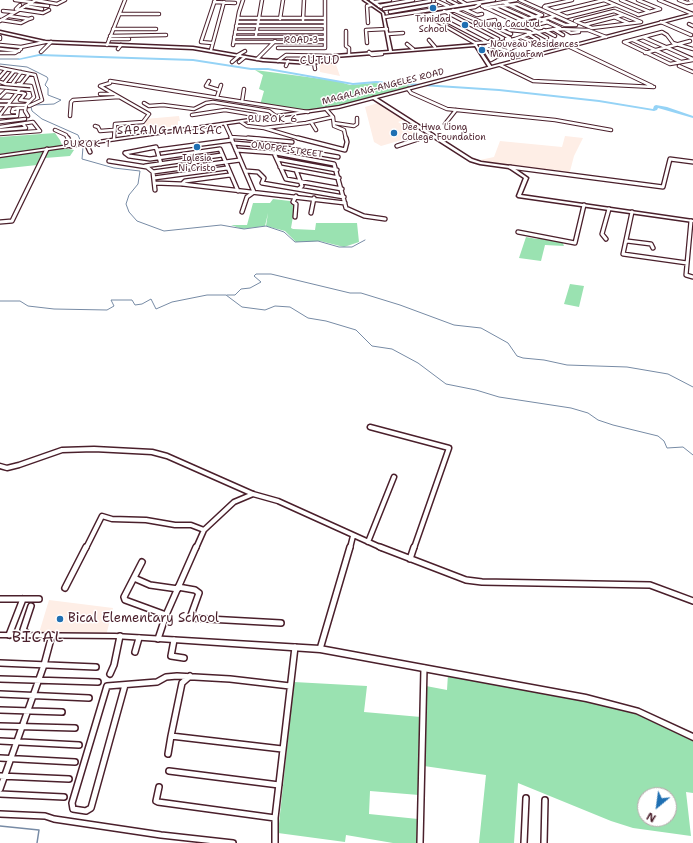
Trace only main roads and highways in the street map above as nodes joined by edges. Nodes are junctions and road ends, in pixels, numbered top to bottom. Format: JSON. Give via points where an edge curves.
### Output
{"nodes":[{"id":1,"x":693,"y":14,"type":"edge"},
{"id":2,"x":0,"y":156,"type":"edge"}],
"edges":[{"from":1,"to":2,"type":"main road","name":"MAGALANG-ANGELES ROAD","via":[[326,110]]}]}
